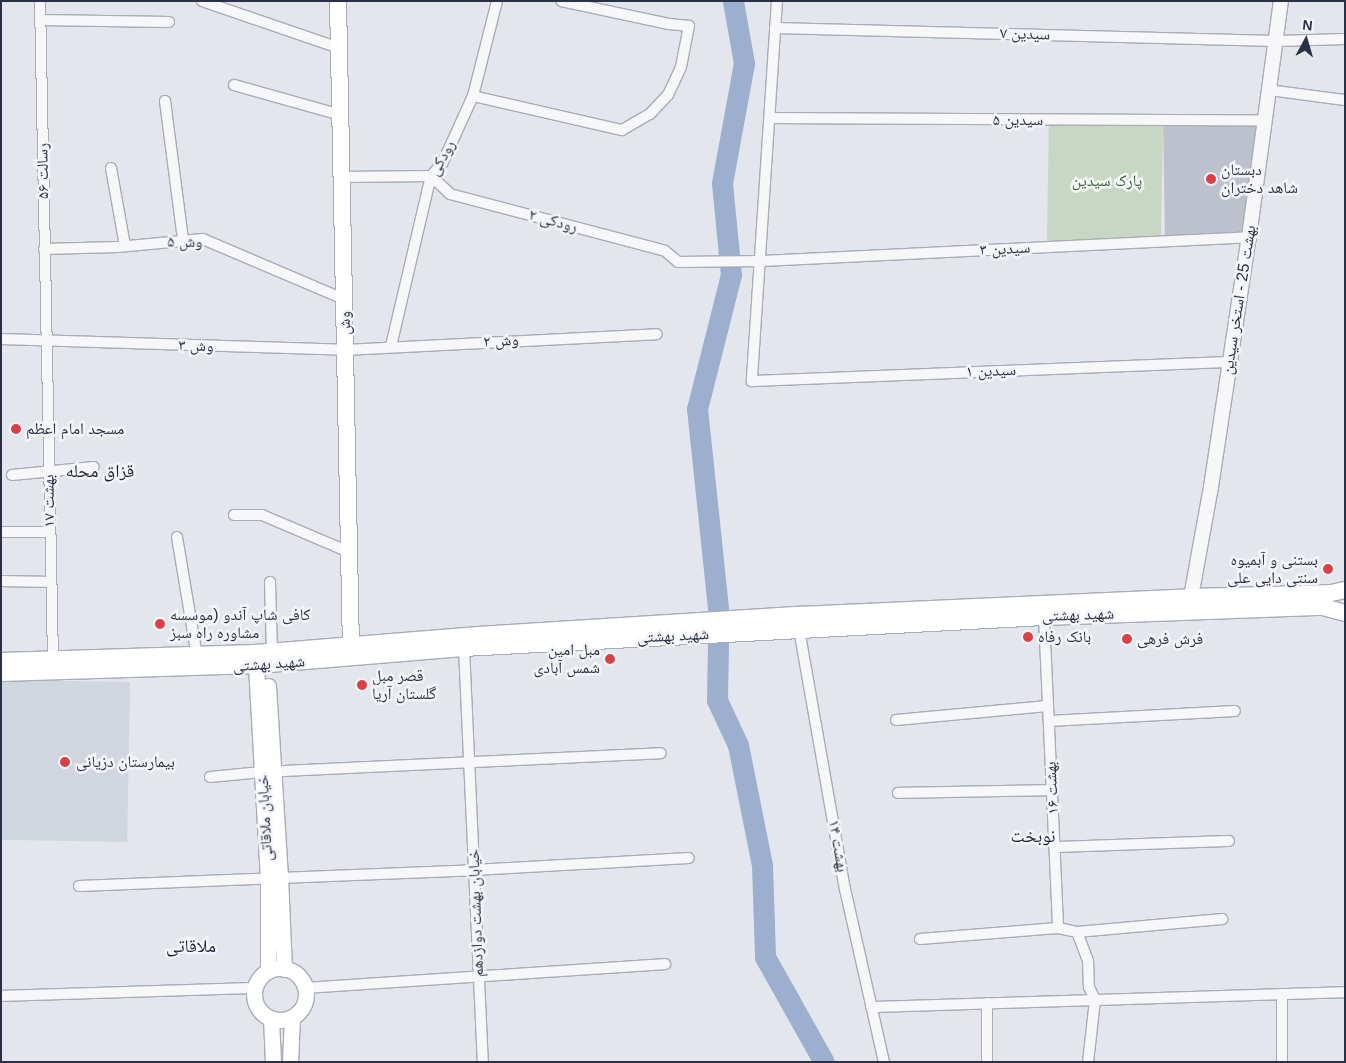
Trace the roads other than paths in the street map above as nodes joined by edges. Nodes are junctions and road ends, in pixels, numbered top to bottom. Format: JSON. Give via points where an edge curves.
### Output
{"nodes":[{"id":1,"x":40,"y":1,"type":"edge"},
{"id":2,"x":202,"y":1,"type":"edge"},
{"id":3,"x":338,"y":1,"type":"edge"},
{"id":4,"x":497,"y":1,"type":"edge"},
{"id":5,"x":561,"y":1,"type":"edge"},
{"id":6,"x":777,"y":1,"type":"edge"},
{"id":7,"x":1281,"y":1,"type":"edge"},
{"id":8,"x":40,"y":20,"type":"junction"},
{"id":9,"x":169,"y":22,"type":"dead end"},
{"id":10,"x":775,"y":28,"type":"junction"},
{"id":11,"x":1342,"y":40,"type":"edge"},
{"id":12,"x":1276,"y":41,"type":"junction"},
{"id":13,"x":339,"y":48,"type":"junction"},
{"id":14,"x":234,"y":85,"type":"dead end"},
{"id":15,"x":1269,"y":90,"type":"junction"},
{"id":16,"x":473,"y":96,"type":"junction"},
{"id":17,"x":165,"y":100,"type":"dead end"},
{"id":18,"x":1342,"y":100,"type":"edge"},
{"id":19,"x":341,"y":115,"type":"junction"},
{"id":20,"x":770,"y":118,"type":"junction"},
{"id":21,"x":1265,"y":121,"type":"junction"},
{"id":22,"x":111,"y":168,"type":"dead end"},
{"id":23,"x":431,"y":176,"type":"junction"},
{"id":24,"x":342,"y":177,"type":"junction"},
{"id":25,"x":1249,"y":237,"type":"junction"},
{"id":26,"x":183,"y":240,"type":"junction"},
{"id":27,"x":125,"y":246,"type":"junction"},
{"id":28,"x":44,"y":249,"type":"junction"},
{"id":29,"x":762,"y":261,"type":"junction"},
{"id":30,"x":678,"y":262,"type":"joint"},
{"id":31,"x":344,"y":299,"type":"junction"},
{"id":32,"x":657,"y":334,"type":"dead end"},
{"id":33,"x":1,"y":339,"type":"edge"},
{"id":34,"x":46,"y":342,"type":"junction"},
{"id":35,"x":391,"y":346,"type":"junction"},
{"id":36,"x":345,"y":350,"type":"junction"},
{"id":37,"x":1229,"y":362,"type":"junction"},
{"id":38,"x":94,"y":466,"type":"dead end"},
{"id":39,"x":49,"y":471,"type":"junction"},
{"id":40,"x":12,"y":475,"type":"dead end"},
{"id":41,"x":234,"y":515,"type":"dead end"},
{"id":42,"x":1,"y":532,"type":"edge"},
{"id":43,"x":50,"y":532,"type":"junction"},
{"id":44,"x":177,"y":537,"type":"dead end"},
{"id":45,"x":349,"y":552,"type":"junction"},
{"id":46,"x":1,"y":581,"type":"edge"},
{"id":47,"x":51,"y":582,"type":"junction"},
{"id":48,"x":270,"y":582,"type":"dead end"},
{"id":49,"x":1345,"y":590,"type":"edge"},
{"id":50,"x":1191,"y":597,"type":"junction"},
{"id":51,"x":1345,"y":612,"type":"edge"},
{"id":52,"x":1044,"y":616,"type":"junction"},
{"id":53,"x":799,"y":629,"type":"junction"},
{"id":54,"x":351,"y":646,"type":"junction"},
{"id":55,"x":464,"y":648,"type":"junction"},
{"id":56,"x":197,"y":656,"type":"junction"},
{"id":57,"x":263,"y":658,"type":"junction"},
{"id":58,"x":52,"y":660,"type":"junction"},
{"id":59,"x":1,"y":661,"type":"edge"},
{"id":60,"x":1,"y":673,"type":"edge"},
{"id":61,"x":1047,"y":706,"type":"junction"},
{"id":62,"x":1235,"y":711,"type":"dead end"},
{"id":63,"x":896,"y":720,"type":"dead end"},
{"id":64,"x":1049,"y":721,"type":"junction"},
{"id":65,"x":661,"y":753,"type":"dead end"},
{"id":66,"x":469,"y":763,"type":"junction"},
{"id":67,"x":268,"y":772,"type":"junction"},
{"id":68,"x":210,"y":777,"type":"dead end"},
{"id":69,"x":1052,"y":790,"type":"junction"},
{"id":70,"x":898,"y":793,"type":"dead end"},
{"id":71,"x":1229,"y":841,"type":"dead end"},
{"id":72,"x":1054,"y":847,"type":"junction"},
{"id":73,"x":689,"y":858,"type":"dead end"},
{"id":74,"x":474,"y":870,"type":"junction"},
{"id":75,"x":274,"y":878,"type":"junction"},
{"id":76,"x":79,"y":886,"type":"dead end"},
{"id":77,"x":1222,"y":918,"type":"dead end"},
{"id":78,"x":1058,"y":928,"type":"junction"},
{"id":79,"x":1077,"y":932,"type":"junction"},
{"id":80,"x":920,"y":939,"type":"dead end"},
{"id":81,"x":665,"y":964,"type":"dead end"},
{"id":82,"x":276,"y":970,"type":"junction"},
{"id":83,"x":478,"y":978,"type":"junction"},
{"id":84,"x":254,"y":988,"type":"junction"},
{"id":85,"x":306,"y":988,"type":"junction"},
{"id":86,"x":1341,"y":992,"type":"edge"},
{"id":87,"x":1282,"y":994,"type":"junction"},
{"id":88,"x":1,"y":996,"type":"edge"},
{"id":89,"x":1095,"y":1000,"type":"junction"},
{"id":90,"x":988,"y":1004,"type":"junction"},
{"id":91,"x":871,"y":1007,"type":"junction"},
{"id":92,"x":292,"y":1018,"type":"junction"},
{"id":93,"x":271,"y":1019,"type":"junction"},
{"id":94,"x":273,"y":1062,"type":"edge"},
{"id":95,"x":290,"y":1062,"type":"edge"},
{"id":96,"x":483,"y":1062,"type":"edge"},
{"id":97,"x":884,"y":1062,"type":"edge"},
{"id":98,"x":987,"y":1062,"type":"edge"},
{"id":99,"x":1088,"y":1062,"type":"edge"},
{"id":100,"x":1282,"y":1062,"type":"edge"}],
"edges":[{"from":1,"to":8,"type":"street","name":"۵۶ رسالت"},
{"from":2,"to":13,"type":"street"},
{"from":3,"to":13,"type":"main road","name":"وش"},
{"from":4,"to":16,"type":"street","name":"رودکی"},
{"from":5,"to":16,"type":"street","via":[[690,26],[680,67],[668,95],[650,114],[622,130]]},
{"from":6,"to":10,"type":"street"},
{"from":7,"to":12,"type":"street","name":"بهشت 25 - استخر سیدین"},
{"from":8,"to":9,"type":"street"},
{"from":8,"to":28,"type":"street","name":"۵۶ رسالت"},
{"from":10,"to":12,"type":"street","name":"سیدین ۷"},
{"from":10,"to":20,"type":"street"},
{"from":11,"to":12,"type":"street","name":"سیدین ۷"},
{"from":12,"to":15,"type":"street","name":"بهشت 25 - استخر سیدین"},
{"from":13,"to":19,"type":"main road","name":"وش"},
{"from":14,"to":19,"type":"street"},
{"from":15,"to":18,"type":"street"},
{"from":15,"to":21,"type":"street","name":"بهشت 25 - استخر سیدین"},
{"from":16,"to":23,"type":"street","name":"رودکی","via":[[443,162]]},
{"from":17,"to":26,"type":"street"},
{"from":19,"to":24,"type":"main road","name":"وش"},
{"from":20,"to":21,"type":"street","name":"سیدین ۵"},
{"from":20,"to":29,"type":"street"},
{"from":21,"to":25,"type":"street","name":"بهشت 25 - استخر سیدین"},
{"from":22,"to":27,"type":"street"},
{"from":23,"to":24,"type":"street"},
{"from":23,"to":30,"type":"street","name":"رودکی ۲","via":[[450,194],[665,252]]},
{"from":23,"to":35,"type":"street","name":"رودکی"},
{"from":24,"to":31,"type":"main road","name":"وش"},
{"from":25,"to":29,"type":"street","name":"سیدین ۳"},
{"from":25,"to":37,"type":"street","name":"بهشت 25 - استخر سیدین"},
{"from":26,"to":27,"type":"street","name":"وش ۵"},
{"from":26,"to":31,"type":"street","name":"وش ۵","via":[[203,239]]},
{"from":27,"to":28,"type":"street","name":"وش ۵"},
{"from":28,"to":34,"type":"street","name":"۵۶ رسالت"},
{"from":29,"to":30,"type":"street","name":"سیدین ۳"},
{"from":29,"to":37,"type":"street","name":"سیدین ۱","via":[[752,381]]},
{"from":31,"to":36,"type":"main road","name":"وش"},
{"from":32,"to":35,"type":"street","name":"وش ۲"},
{"from":33,"to":34,"type":"street","name":"وش ۳"},
{"from":34,"to":36,"type":"street","name":"وش ۳"},
{"from":34,"to":39,"type":"street","name":"بهشت ۱۷"},
{"from":35,"to":36,"type":"street","name":"وش ۲"},
{"from":36,"to":45,"type":"main road","name":"وش"},
{"from":37,"to":50,"type":"street","name":"بهشت 25 - استخر سیدین"},
{"from":38,"to":39,"type":"street"},
{"from":39,"to":40,"type":"street"},
{"from":39,"to":43,"type":"street","name":"بهشت ۱۷"},
{"from":41,"to":45,"type":"street","via":[[262,515]]},
{"from":42,"to":43,"type":"street"},
{"from":43,"to":47,"type":"street","name":"بهشت ۱۷"},
{"from":44,"to":56,"type":"street"},
{"from":45,"to":54,"type":"main road","name":"وش"},
{"from":46,"to":47,"type":"street"},
{"from":47,"to":58,"type":"street","name":"بهشت ۱۷"},
{"from":48,"to":57,"type":"street"},
{"from":49,"to":50,"type":"main road","name":"شهید بهشتی"},
{"from":50,"to":54,"type":"main road","name":"شهید بهشتی","via":[[799,615]]},
{"from":51,"to":52,"type":"main road","name":"شهید بهشتی","via":[[1323,607]]},
{"from":52,"to":53,"type":"main road","name":"شهید بهشتی"},
{"from":52,"to":61,"type":"street","name":"۱۶ بهشت"},
{"from":53,"to":55,"type":"main road","name":"شهید بهشتی"},
{"from":53,"to":91,"type":"street","name":"بهشت ۱۴"},
{"from":54,"to":57,"type":"main road","name":"شهید بهشتی"},
{"from":55,"to":57,"type":"main road","name":"شهید بهشتی"},
{"from":55,"to":66,"type":"street","name":"خیابان بهشت دوازدهم"},
{"from":56,"to":57,"type":"main road","name":"شهید بهشتی"},
{"from":56,"to":58,"type":"main road","name":"شهید بهشتی"},
{"from":57,"to":60,"type":"main road","name":"شهید بهشتی"},
{"from":57,"to":67,"type":"main road","name":"خیابان ملاقاتی"},
{"from":58,"to":59,"type":"main road","name":"شهید بهشتی"},
{"from":61,"to":63,"type":"street"},
{"from":61,"to":64,"type":"street","name":"۱۶ بهشت"},
{"from":62,"to":64,"type":"street"},
{"from":64,"to":69,"type":"street","name":"۱۶ بهشت"},
{"from":65,"to":66,"type":"street"},
{"from":66,"to":67,"type":"street"},
{"from":66,"to":74,"type":"street","name":"خیابان بهشت دوازدهم"},
{"from":67,"to":68,"type":"street"},
{"from":67,"to":75,"type":"main road","name":"خیابان ملاقاتی"},
{"from":69,"to":70,"type":"street"},
{"from":69,"to":72,"type":"street","name":"۱۶ بهشت"},
{"from":71,"to":72,"type":"street"},
{"from":72,"to":78,"type":"street","name":"۱۶ بهشت"},
{"from":73,"to":74,"type":"street"},
{"from":74,"to":75,"type":"street"},
{"from":74,"to":83,"type":"street","name":"خیابان بهشت دوازدهم"},
{"from":75,"to":76,"type":"street"},
{"from":75,"to":82,"type":"main road","name":"خیابان ملاقاتی"},
{"from":77,"to":79,"type":"street"},
{"from":78,"to":79,"type":"street"},
{"from":78,"to":80,"type":"street"},
{"from":79,"to":89,"type":"street","via":[[1088,961],[1090,987]]},
{"from":81,"to":83,"type":"street"},
{"from":82,"to":84,"type":"main road","via":[[260,977]]},
{"from":82,"to":85,"type":"main road","via":[[297,975]]},
{"from":83,"to":85,"type":"street"},
{"from":83,"to":96,"type":"street","name":"خیابان بهشت دوازدهم"},
{"from":84,"to":88,"type":"street"},
{"from":84,"to":93,"type":"main road","via":[[257,1007]]},
{"from":85,"to":92,"type":"main road","via":[[305,1003]]},
{"from":86,"to":87,"type":"street"},
{"from":87,"to":89,"type":"street"},
{"from":87,"to":100,"type":"street"},
{"from":89,"to":90,"type":"street"},
{"from":89,"to":99,"type":"street"},
{"from":90,"to":91,"type":"street"},
{"from":90,"to":98,"type":"street"},
{"from":91,"to":97,"type":"street","name":"بهشت ۱۴"},
{"from":92,"to":93,"type":"main road"},
{"from":92,"to":95,"type":"main road"},
{"from":93,"to":94,"type":"main road"}]}
